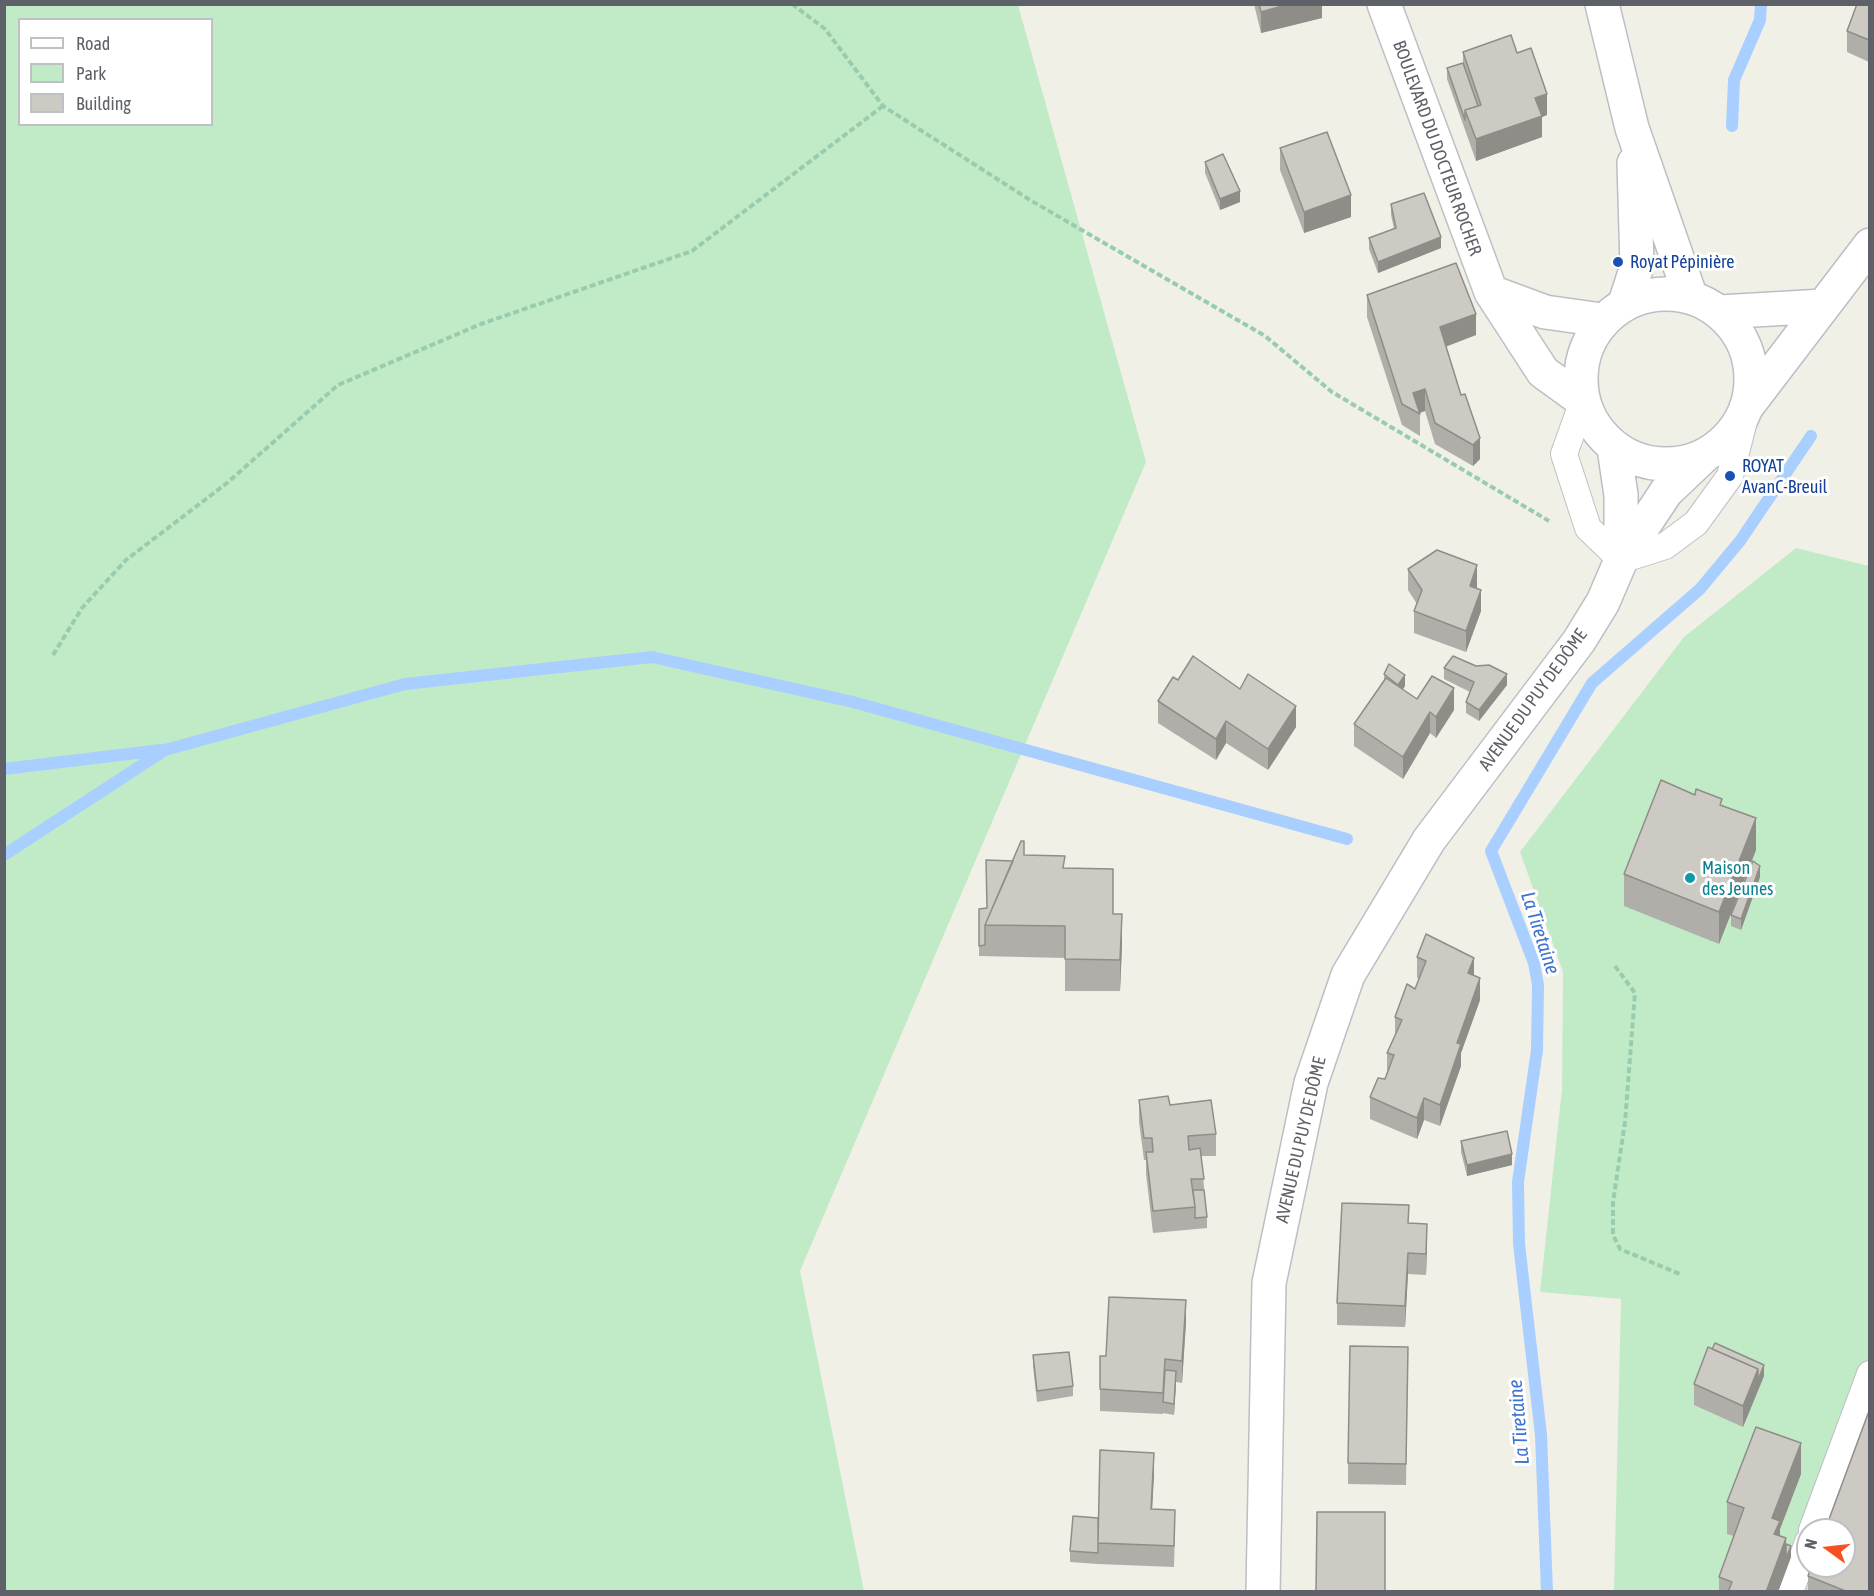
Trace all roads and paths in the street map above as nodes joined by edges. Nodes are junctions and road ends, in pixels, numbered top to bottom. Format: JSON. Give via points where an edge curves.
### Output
{"nodes":[{"id":1,"x":792,"y":4,"type":"edge"},
{"id":2,"x":1384,"y":4,"type":"edge"},
{"id":3,"x":1602,"y":4,"type":"edge"},
{"id":4,"x":884,"y":106,"type":"junction"},
{"id":5,"x":1632,"y":128,"type":"junction"},
{"id":6,"x":1865,"y":260,"type":"edge"},
{"id":7,"x":1491,"y":292,"type":"junction"},
{"id":8,"x":1690,"y":296,"type":"junction"},
{"id":9,"x":1823,"y":306,"type":"junction"},
{"id":10,"x":1614,"y":311,"type":"junction"},
{"id":11,"x":1720,"y":312,"type":"junction"},
{"id":12,"x":1583,"y":401,"type":"junction"},
{"id":13,"x":1748,"y":405,"type":"junction"},
{"id":14,"x":1614,"y":448,"type":"junction"},
{"id":15,"x":1704,"y":456,"type":"junction"},
{"id":16,"x":1554,"y":524,"type":"dead end"},
{"id":17,"x":1621,"y":560,"type":"junction"},
{"id":18,"x":54,"y":655,"type":"dead end"},
{"id":19,"x":1615,"y":966,"type":"dead end"},
{"id":20,"x":1682,"y":1275,"type":"dead end"},
{"id":21,"x":1869,"y":1374,"type":"edge"},
{"id":22,"x":1816,"y":1518,"type":"edge"},
{"id":23,"x":1796,"y":1575,"type":"edge"},
{"id":24,"x":1263,"y":1592,"type":"edge"},
{"id":25,"x":1790,"y":1592,"type":"edge"}],
"edges":[{"from":1,"to":4,"type":"path","via":[[825,29]]},
{"from":2,"to":7,"type":"main road","name":"BOULEVARD DU DOCTEUR ROCHER"},
{"from":3,"to":5,"type":"main road"},
{"from":4,"to":16,"type":"path","via":[[1030,200],[1265,336],[1332,392]]},
{"from":4,"to":18,"type":"path","via":[[692,251],[481,324],[338,385],[227,483],[126,560],[82,608]]},
{"from":5,"to":8,"type":"main road"},
{"from":5,"to":10,"type":"main road","via":[[1637,266]]},
{"from":6,"to":9,"type":"main road"},
{"from":7,"to":10,"type":"main road","via":[[1545,312]]},
{"from":7,"to":12,"type":"main road","name":"BOULEVARD DU DOCTEUR ROCHER","via":[[1543,372]]},
{"from":8,"to":10,"type":"main road","via":[[1656,292]]},
{"from":8,"to":11,"type":"main road"},
{"from":9,"to":11,"type":"main road"},
{"from":9,"to":13,"type":"main road"},
{"from":10,"to":12,"type":"main road","via":[[1587,345],[1580,372]]},
{"from":11,"to":13,"type":"main road","via":[[1742,338],[1752,371]]},
{"from":12,"to":14,"type":"main road","via":[[1594,427]]},
{"from":12,"to":17,"type":"lane","via":[[1564,454],[1588,528]]},
{"from":13,"to":15,"type":"main road","via":[[1731,435]]},
{"from":13,"to":17,"type":"lane","via":[[1730,476],[1696,523],[1665,546]]},
{"from":14,"to":15,"type":"main road","via":[[1642,462],[1674,465]]},
{"from":14,"to":17,"type":"main road","name":"AVENUE DU PUY DE DÔME","via":[[1622,495]]},
{"from":15,"to":17,"type":"main road","name":"AVENUE DU PUY DE DÔME","via":[[1666,492]]},
{"from":17,"to":24,"type":"main road","name":"AVENUE DU PUY DE DÔME","via":[[1603,602],[1579,641],[1429,840],[1348,975],[1311,1083],[1269,1283]]},
{"from":19,"to":20,"type":"path","via":[[1635,993],[1625,1122],[1612,1202],[1613,1235],[1620,1249]]},
{"from":21,"to":22,"type":"lane"},
{"from":23,"to":25,"type":"lane"}]}
